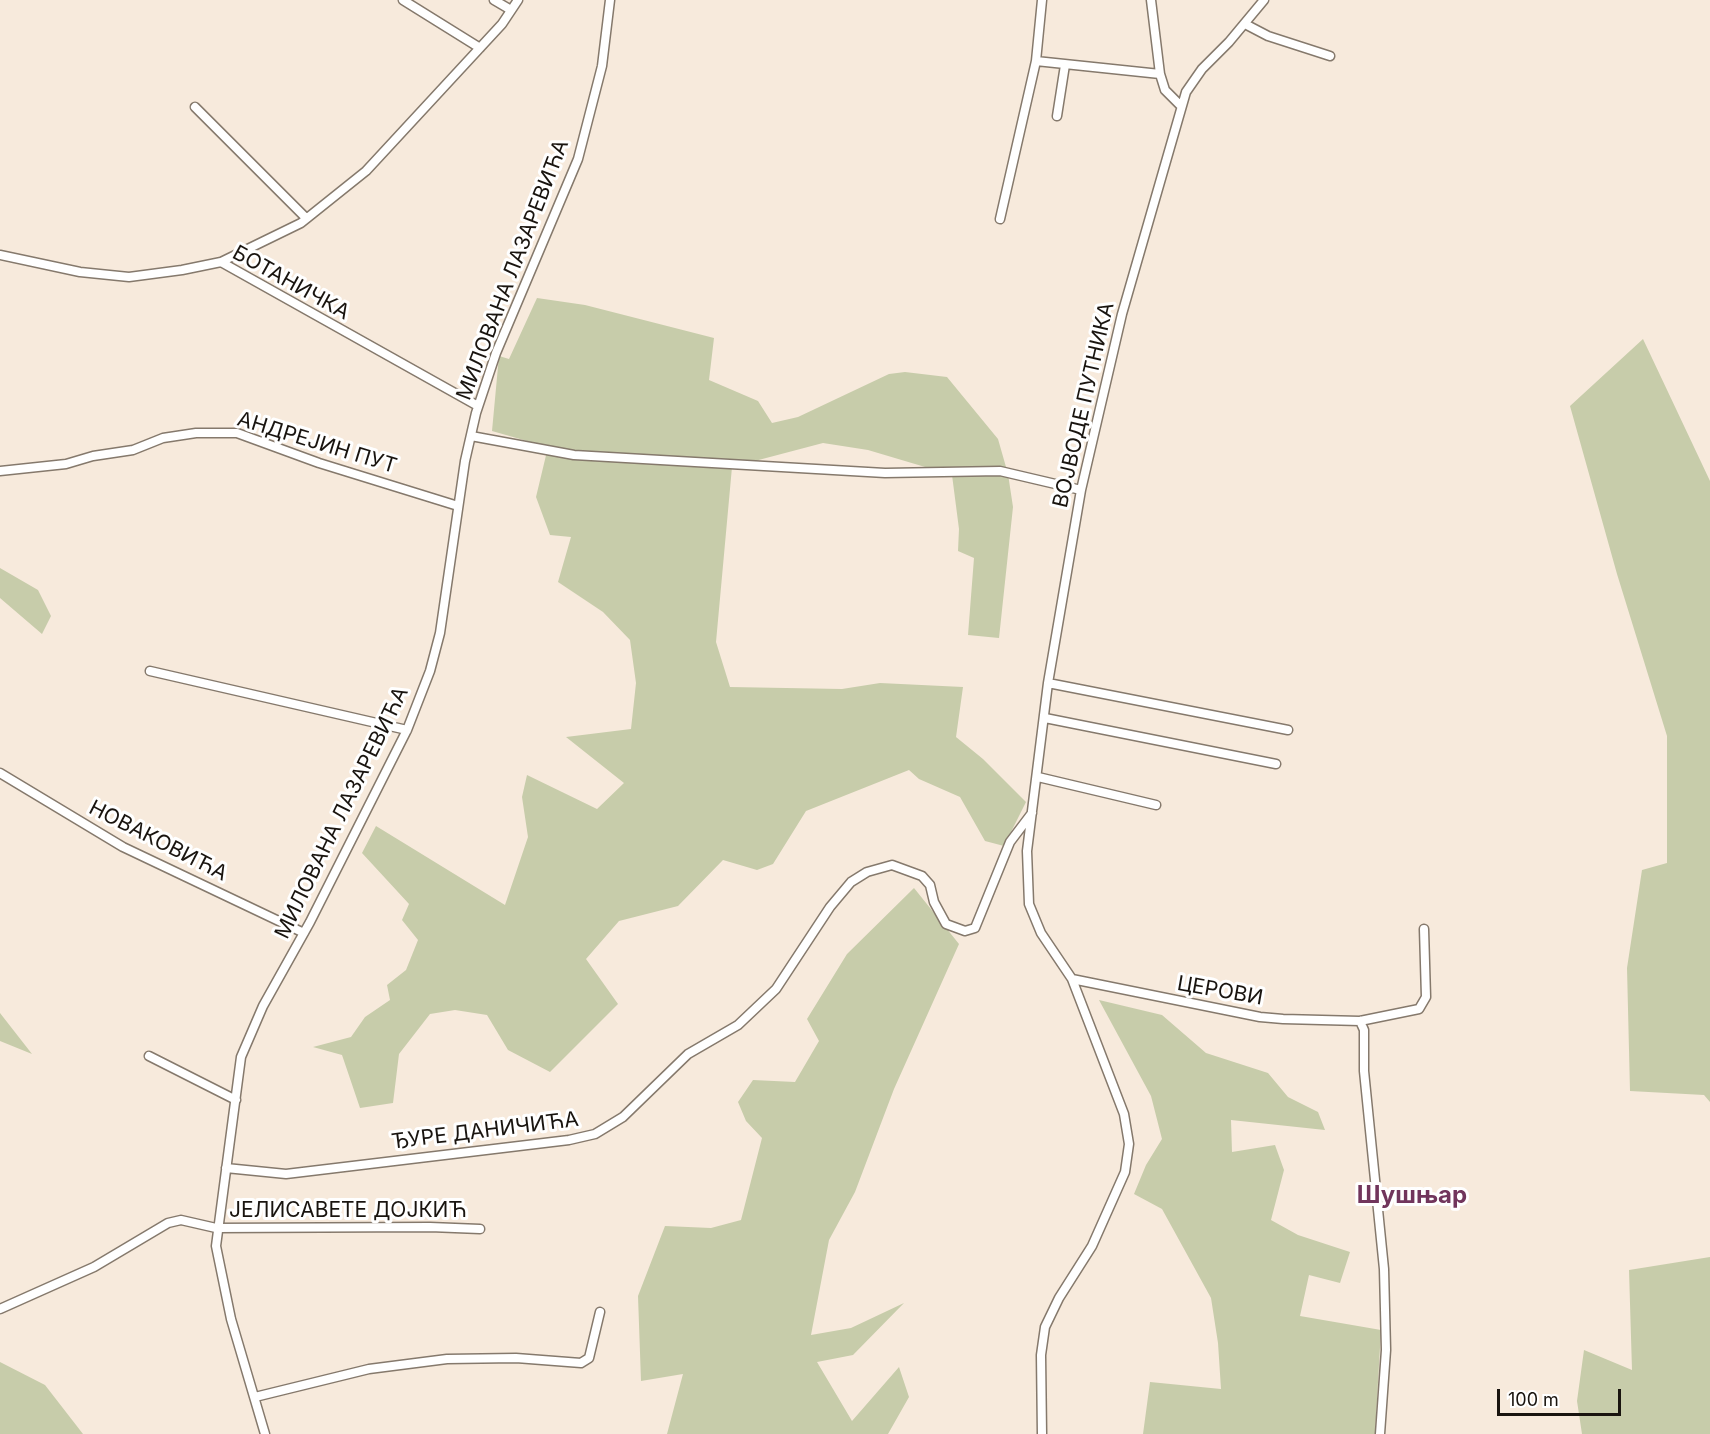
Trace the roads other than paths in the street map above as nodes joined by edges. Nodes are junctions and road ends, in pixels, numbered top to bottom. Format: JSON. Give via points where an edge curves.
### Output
{"nodes":[{"id":1,"x":403,"y":0,"type":"edge"},
{"id":2,"x":494,"y":0,"type":"edge"},
{"id":3,"x":518,"y":0,"type":"edge"},
{"id":4,"x":610,"y":0,"type":"edge"},
{"id":5,"x":1042,"y":0,"type":"edge"},
{"id":6,"x":1151,"y":0,"type":"edge"},
{"id":7,"x":1264,"y":0,"type":"edge"},
{"id":8,"x":511,"y":10,"type":"junction"},
{"id":9,"x":1245,"y":24,"type":"junction"},
{"id":10,"x":480,"y":48,"type":"junction"},
{"id":11,"x":1330,"y":56,"type":"dead end"},
{"id":12,"x":1036,"y":61,"type":"junction"},
{"id":13,"x":1065,"y":65,"type":"junction"},
{"id":14,"x":1160,"y":74,"type":"junction"},
{"id":15,"x":1181,"y":106,"type":"junction"},
{"id":16,"x":195,"y":107,"type":"dead end"},
{"id":17,"x":1057,"y":116,"type":"dead end"},
{"id":18,"x":306,"y":218,"type":"junction"},
{"id":19,"x":1000,"y":219,"type":"dead end"},
{"id":20,"x":0,"y":255,"type":"edge"},
{"id":21,"x":221,"y":262,"type":"junction"},
{"id":22,"x":478,"y":406,"type":"junction"},
{"id":23,"x":471,"y":436,"type":"junction"},
{"id":24,"x":0,"y":471,"type":"edge"},
{"id":25,"x":1082,"y":490,"type":"junction"},
{"id":26,"x":458,"y":506,"type":"junction"},
{"id":27,"x":150,"y":671,"type":"dead end"},
{"id":28,"x":1048,"y":683,"type":"junction"},
{"id":29,"x":1045,"y":717,"type":"junction"},
{"id":30,"x":407,"y":730,"type":"junction"},
{"id":31,"x":1288,"y":730,"type":"dead end"},
{"id":32,"x":1276,"y":764,"type":"dead end"},
{"id":33,"x":0,"y":773,"type":"edge"},
{"id":34,"x":1038,"y":777,"type":"junction"},
{"id":35,"x":1156,"y":805,"type":"dead end"},
{"id":36,"x":1033,"y":812,"type":"junction"},
{"id":37,"x":1424,"y":929,"type":"dead end"},
{"id":38,"x":304,"y":933,"type":"junction"},
{"id":39,"x":1072,"y":979,"type":"junction"},
{"id":40,"x":1360,"y":1021,"type":"junction"},
{"id":41,"x":149,"y":1056,"type":"dead end"},
{"id":42,"x":236,"y":1100,"type":"junction"},
{"id":43,"x":226,"y":1168,"type":"junction"},
{"id":44,"x":216,"y":1228,"type":"junction"},
{"id":45,"x":480,"y":1229,"type":"dead end"},
{"id":46,"x":0,"y":1309,"type":"edge"},
{"id":47,"x":600,"y":1312,"type":"dead end"},
{"id":48,"x":255,"y":1397,"type":"junction"},
{"id":49,"x":265,"y":1434,"type":"edge"},
{"id":50,"x":1042,"y":1434,"type":"edge"},
{"id":51,"x":1380,"y":1434,"type":"edge"}],
"edges":[{"from":1,"to":10,"type":"street"},
{"from":2,"to":8,"type":"street"},
{"from":3,"to":8,"type":"street"},
{"from":4,"to":22,"type":"street","name":"МИЛОВАНА ЛАЗАРЕВИЋА","via":[[602,66],[578,159],[496,353]]},
{"from":5,"to":12,"type":"street"},
{"from":6,"to":14,"type":"street"},
{"from":7,"to":9,"type":"street","name":"ВОЈВОДЕ ПУТНИКА"},
{"from":8,"to":10,"type":"street"},
{"from":9,"to":11,"type":"street","via":[[1268,36]]},
{"from":9,"to":15,"type":"street","name":"ВОЈВОДЕ ПУТНИКА","via":[[1202,69]]},
{"from":10,"to":18,"type":"street","via":[[366,171]]},
{"from":12,"to":13,"type":"street"},
{"from":12,"to":19,"type":"street"},
{"from":13,"to":14,"type":"street"},
{"from":13,"to":17,"type":"street"},
{"from":14,"to":15,"type":"street","via":[[1165,90]]},
{"from":15,"to":25,"type":"street","name":"ВОЈВОДЕ ПУТНИКА","via":[[1122,314]]},
{"from":16,"to":18,"type":"street"},
{"from":18,"to":21,"type":"street"},
{"from":20,"to":21,"type":"street","name":"БОТАНИЧКА","via":[[80,272],[129,277]]},
{"from":21,"to":22,"type":"street","name":"БОТАНИЧКА"},
{"from":22,"to":23,"type":"street","name":"МИЛОВАНА ЛАЗАРЕВИЋА"},
{"from":23,"to":25,"type":"street","via":[[574,455],[885,473],[999,471]]},
{"from":23,"to":26,"type":"street","name":"МИЛОВАНА ЛАЗАРЕВИЋА"},
{"from":24,"to":26,"type":"street","name":"АНДРЕЈИН ПУТ","via":[[66,464],[133,450],[163,438],[196,433],[237,434]]},
{"from":25,"to":28,"type":"street","name":"ВОЈВОДЕ ПУТНИКА"},
{"from":26,"to":30,"type":"street","name":"МИЛОВАНА ЛАЗАРЕВИЋА","via":[[436,649]]},
{"from":27,"to":30,"type":"street"},
{"from":28,"to":29,"type":"street","name":"ВОЈВОДЕ ПУТНИКА"},
{"from":28,"to":31,"type":"street"},
{"from":29,"to":32,"type":"street"},
{"from":29,"to":34,"type":"street","name":"ВОЈВОДЕ ПУТНИКА"},
{"from":30,"to":38,"type":"street","name":"МИЛОВАНА ЛАЗАРЕВИЋА"},
{"from":33,"to":38,"type":"street","name":"НОВАКОВИЋА","via":[[123,847]]},
{"from":34,"to":35,"type":"street"},
{"from":34,"to":36,"type":"street","name":"ВОЈВОДЕ ПУТНИКА"},
{"from":36,"to":39,"type":"street","name":"ВОЈВОДЕ ПУТНИКА","via":[[1027,851],[1032,917]]},
{"from":36,"to":43,"type":"street","name":"ЂУРЕ ДАНИЧИЋА","via":[[1010,842],[975,928],[965,931],[946,924],[930,885],[922,876],[892,865],[867,872],[851,882],[830,907],[776,989],[738,1025],[688,1054],[623,1117],[595,1134],[286,1174]]},
{"from":37,"to":40,"type":"street","name":"ЦЕРОВИ","via":[[1424,1004],[1416,1011]]},
{"from":38,"to":42,"type":"street","name":"МИЛОВАНА ЛАЗАРЕВИЋА","via":[[263,1006],[241,1058]]},
{"from":39,"to":40,"type":"street","name":"ЦЕРОВИ","via":[[1260,1017]]},
{"from":39,"to":50,"type":"street","via":[[1124,1114],[1129,1144],[1125,1172],[1092,1246],[1045,1328],[1041,1354]]},
{"from":40,"to":51,"type":"street","via":[[1364,1030],[1364,1071],[1383,1269],[1386,1350]]},
{"from":41,"to":42,"type":"street"},
{"from":42,"to":43,"type":"street","name":"МИЛОВАНА ЛАЗАРЕВИЋА"},
{"from":43,"to":44,"type":"street","name":"МИЛОВАНА ЛАЗАРЕВИЋА"},
{"from":44,"to":45,"type":"street","name":"ЈЕЛИСАВЕТЕ ДОЈКИЋ"},
{"from":44,"to":46,"type":"street","name":"ЈЕЛИСАВЕТЕ ДОЈКИЋ","via":[[181,1220],[168,1223],[94,1267]]},
{"from":44,"to":48,"type":"street","name":"МИЛОВАНА ЛАЗАРЕВИЋА","via":[[221,1280]]},
{"from":47,"to":48,"type":"street","via":[[589,1358],[581,1363],[516,1358],[447,1359],[369,1369]]},
{"from":48,"to":49,"type":"street","name":"МИЛОВАНА ЛАЗАРЕВИЋА"}]}
